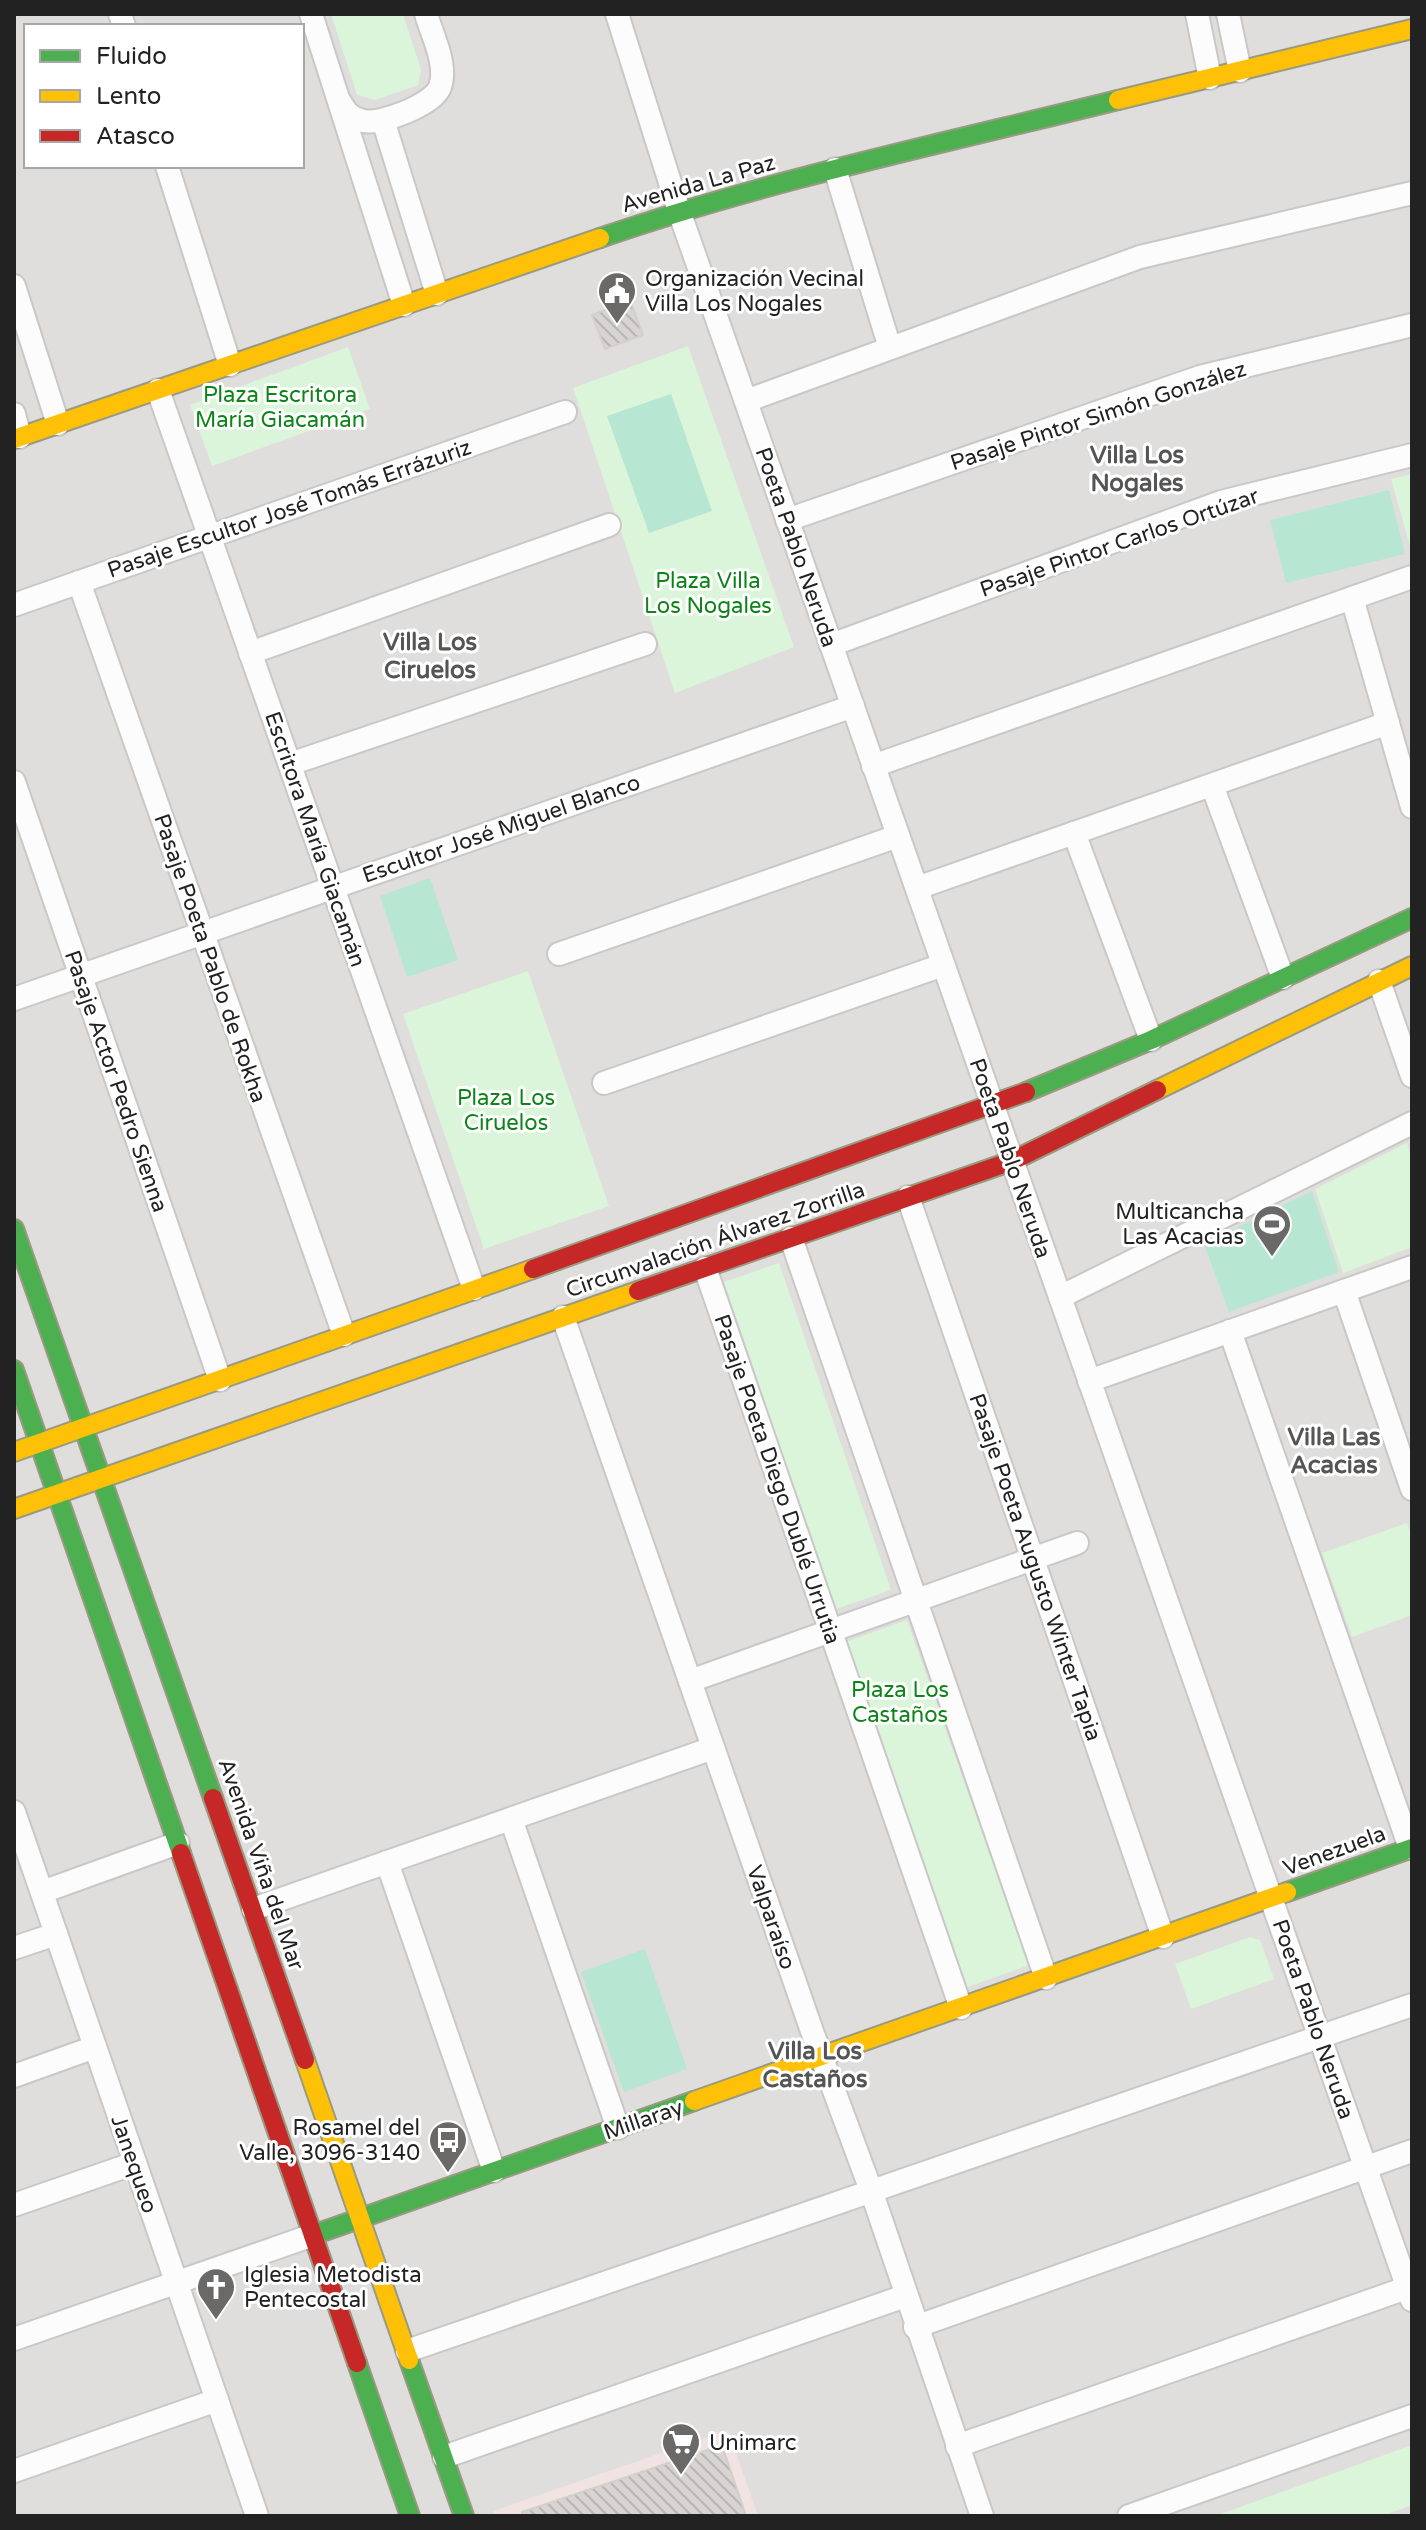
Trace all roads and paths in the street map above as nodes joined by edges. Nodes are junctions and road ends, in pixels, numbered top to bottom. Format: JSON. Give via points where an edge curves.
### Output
{"nodes":[{"id":1,"x":311,"y":14,"type":"edge"},
{"id":2,"x":426,"y":14,"type":"edge"},
{"id":3,"x":617,"y":14,"type":"edge"},
{"id":4,"x":1197,"y":14,"type":"edge"},
{"id":5,"x":1228,"y":14,"type":"edge"},
{"id":6,"x":1412,"y":29,"type":"edge"},
{"id":7,"x":1240,"y":71,"type":"junction"},
{"id":8,"x":1210,"y":78,"type":"junction"},
{"id":9,"x":337,"y":97,"type":"junction"},
{"id":10,"x":383,"y":120,"type":"junction"},
{"id":11,"x":168,"y":168,"type":"edge"},
{"id":12,"x":835,"y":169,"type":"junction"},
{"id":13,"x":1412,"y":193,"type":"edge"},
{"id":14,"x":679,"y":211,"type":"junction"},
{"id":15,"x":14,"y":286,"type":"edge"},
{"id":16,"x":437,"y":294,"type":"junction"},
{"id":17,"x":404,"y":305,"type":"junction"},
{"id":18,"x":1412,"y":325,"type":"edge"},
{"id":19,"x":890,"y":348,"type":"junction"},
{"id":20,"x":230,"y":365,"type":"junction"},
{"id":21,"x":158,"y":390,"type":"junction"},
{"id":22,"x":746,"y":401,"type":"junction"},
{"id":23,"x":565,"y":412,"type":"dead end"},
{"id":24,"x":14,"y":414,"type":"edge"},
{"id":25,"x":58,"y":424,"type":"junction"},
{"id":26,"x":17,"y":438,"type":"edge"},
{"id":27,"x":1412,"y":455,"type":"edge"},
{"id":28,"x":787,"y":520,"type":"junction"},
{"id":29,"x":609,"y":525,"type":"dead end"},
{"id":30,"x":210,"y":536,"type":"junction"},
{"id":31,"x":1412,"y":577,"type":"edge"},
{"id":32,"x":79,"y":582,"type":"junction"},
{"id":33,"x":1352,"y":598,"type":"junction"},
{"id":34,"x":14,"y":605,"type":"edge"},
{"id":35,"x":645,"y":644,"type":"dead end"},
{"id":36,"x":831,"y":645,"type":"junction"},
{"id":37,"x":250,"y":653,"type":"junction"},
{"id":38,"x":853,"y":706,"type":"junction"},
{"id":39,"x":1388,"y":723,"type":"junction"},
{"id":40,"x":290,"y":764,"type":"junction"},
{"id":41,"x":873,"y":766,"type":"junction"},
{"id":42,"x":14,"y":782,"type":"edge"},
{"id":43,"x":1212,"y":785,"type":"junction"},
{"id":44,"x":1412,"y":807,"type":"edge"},
{"id":45,"x":1074,"y":833,"type":"junction"},
{"id":46,"x":898,"y":836,"type":"junction"},
{"id":47,"x":333,"y":887,"type":"junction"},
{"id":48,"x":917,"y":888,"type":"junction"},
{"id":49,"x":1412,"y":918,"type":"edge"},
{"id":50,"x":202,"y":933,"type":"junction"},
{"id":51,"x":559,"y":954,"type":"dead end"},
{"id":52,"x":943,"y":965,"type":"junction"},
{"id":53,"x":1412,"y":966,"type":"edge"},
{"id":54,"x":80,"y":975,"type":"junction"},
{"id":55,"x":1283,"y":978,"type":"junction"},
{"id":56,"x":1379,"y":981,"type":"junction"},
{"id":57,"x":14,"y":999,"type":"edge"},
{"id":58,"x":1151,"y":1040,"type":"junction"},
{"id":59,"x":1412,"y":1076,"type":"edge"},
{"id":60,"x":604,"y":1083,"type":"dead end"},
{"id":61,"x":993,"y":1106,"type":"junction"},
{"id":62,"x":1412,"y":1123,"type":"edge"},
{"id":63,"x":1012,"y":1161,"type":"junction"},
{"id":64,"x":908,"y":1197,"type":"junction"},
{"id":65,"x":14,"y":1229,"type":"edge"},
{"id":66,"x":791,"y":1238,"type":"junction"},
{"id":67,"x":1412,"y":1267,"type":"edge"},
{"id":68,"x":705,"y":1268,"type":"junction"},
{"id":69,"x":474,"y":1289,"type":"junction"},
{"id":70,"x":1344,"y":1291,"type":"junction"},
{"id":71,"x":1060,"y":1297,"type":"junction"},
{"id":72,"x":563,"y":1317,"type":"junction"},
{"id":73,"x":1230,"y":1331,"type":"junction"},
{"id":74,"x":344,"y":1335,"type":"junction"},
{"id":75,"x":14,"y":1370,"type":"edge"},
{"id":76,"x":220,"y":1380,"type":"junction"},
{"id":77,"x":1089,"y":1381,"type":"junction"},
{"id":78,"x":83,"y":1427,"type":"junction"},
{"id":79,"x":39,"y":1443,"type":"junction"},
{"id":80,"x":14,"y":1452,"type":"edge"},
{"id":81,"x":102,"y":1478,"type":"junction"},
{"id":82,"x":1412,"y":1489,"type":"edge"},
{"id":83,"x":57,"y":1494,"type":"junction"},
{"id":84,"x":14,"y":1509,"type":"edge"},
{"id":85,"x":1077,"y":1543,"type":"dead end"},
{"id":86,"x":1033,"y":1559,"type":"junction"},
{"id":87,"x":916,"y":1600,"type":"junction"},
{"id":88,"x":831,"y":1631,"type":"junction"},
{"id":89,"x":690,"y":1681,"type":"junction"},
{"id":90,"x":713,"y":1748,"type":"junction"},
{"id":91,"x":15,"y":1817,"type":"edge"},
{"id":92,"x":511,"y":1819,"type":"junction"},
{"id":93,"x":178,"y":1843,"type":"junction"},
{"id":94,"x":1411,"y":1848,"type":"edge"},
{"id":95,"x":387,"y":1862,"type":"junction"},
{"id":96,"x":42,"y":1892,"type":"junction"},
{"id":97,"x":1272,"y":1898,"type":"junction"},
{"id":98,"x":253,"y":1909,"type":"junction"},
{"id":99,"x":56,"y":1934,"type":"junction"},
{"id":100,"x":1163,"y":1937,"type":"junction"},
{"id":101,"x":14,"y":1948,"type":"edge"},
{"id":102,"x":1046,"y":1978,"type":"junction"},
{"id":103,"x":1412,"y":2005,"type":"edge"},
{"id":104,"x":961,"y":2008,"type":"junction"},
{"id":105,"x":1320,"y":2037,"type":"junction"},
{"id":106,"x":95,"y":2047,"type":"junction"},
{"id":107,"x":821,"y":2057,"type":"junction"},
{"id":108,"x":14,"y":2076,"type":"edge"},
{"id":109,"x":618,"y":2128,"type":"junction"},
{"id":110,"x":1412,"y":2151,"type":"edge"},
{"id":111,"x":135,"y":2163,"type":"junction"},
{"id":112,"x":1366,"y":2168,"type":"junction"},
{"id":113,"x":494,"y":2171,"type":"junction"},
{"id":114,"x":872,"y":2193,"type":"junction"},
{"id":115,"x":14,"y":2205,"type":"edge"},
{"id":116,"x":361,"y":2218,"type":"junction"},
{"id":117,"x":313,"y":2235,"type":"junction"},
{"id":118,"x":176,"y":2282,"type":"junction"},
{"id":119,"x":1411,"y":2291,"type":"edge"},
{"id":120,"x":905,"y":2296,"type":"junction"},
{"id":121,"x":915,"y":2327,"type":"junction"},
{"id":122,"x":14,"y":2339,"type":"edge"},
{"id":123,"x":407,"y":2351,"type":"junction"},
{"id":124,"x":217,"y":2400,"type":"junction"},
{"id":125,"x":1412,"y":2416,"type":"edge"},
{"id":126,"x":957,"y":2446,"type":"junction"},
{"id":127,"x":444,"y":2457,"type":"junction"},
{"id":128,"x":14,"y":2471,"type":"edge"},
{"id":129,"x":250,"y":2514,"type":"edge"},
{"id":130,"x":410,"y":2516,"type":"edge"},
{"id":131,"x":464,"y":2516,"type":"edge"},
{"id":132,"x":982,"y":2516,"type":"edge"},
{"id":133,"x":1129,"y":2516,"type":"edge"}],
"edges":[{"from":1,"to":9,"type":"street"},
{"from":2,"to":10,"type":"street","via":[[443,69],[440,88],[428,102]]},
{"from":3,"to":14,"type":"street","name":"Poeta Pablo Neruda"},
{"from":4,"to":8,"type":"street"},
{"from":5,"to":7,"type":"street"},
{"from":6,"to":7,"type":"main road","name":"Avenida La Paz"},
{"from":7,"to":8,"type":"main road","name":"Avenida La Paz"},
{"from":8,"to":12,"type":"main road","name":"Avenida La Paz"},
{"from":9,"to":10,"type":"street","via":[[349,116],[365,122]]},
{"from":9,"to":17,"type":"street"},
{"from":10,"to":16,"type":"street"},
{"from":11,"to":20,"type":"street"},
{"from":12,"to":14,"type":"main road","name":"Avenida La Paz"},
{"from":12,"to":19,"type":"street"},
{"from":13,"to":19,"type":"street","via":[[1140,257]]},
{"from":14,"to":16,"type":"main road","name":"Avenida La Paz"},
{"from":14,"to":22,"type":"street","name":"Poeta Pablo Neruda"},
{"from":15,"to":25,"type":"street"},
{"from":16,"to":17,"type":"main road","name":"Avenida La Paz"},
{"from":17,"to":20,"type":"main road","name":"Avenida La Paz"},
{"from":18,"to":28,"type":"street","name":"Pasaje Pintor Simón González","via":[[1200,377]]},
{"from":19,"to":22,"type":"street"},
{"from":20,"to":21,"type":"main road","name":"Avenida La Paz"},
{"from":21,"to":25,"type":"main road","name":"Avenida La Paz"},
{"from":21,"to":30,"type":"street","name":"Escritora María Giacamán"},
{"from":22,"to":28,"type":"street","name":"Poeta Pablo Neruda"},
{"from":23,"to":30,"type":"street","name":"Pasaje Escultor José Tomás Errázuriz"},
{"from":24,"to":26,"type":"street"},
{"from":25,"to":26,"type":"main road","name":"Avenida La Paz"},
{"from":27,"to":36,"type":"street","name":"Pasaje Pintor Carlos Ortúzar","via":[[1221,502]]},
{"from":28,"to":36,"type":"street","name":"Poeta Pablo Neruda"},
{"from":29,"to":37,"type":"street"},
{"from":30,"to":32,"type":"street","name":"Pasaje Escultor José Tomás Errázuriz"},
{"from":30,"to":37,"type":"street","name":"Escritora María Giacamán"},
{"from":31,"to":33,"type":"street"},
{"from":32,"to":34,"type":"street","name":"Pasaje Escultor José Tomás Errázuriz"},
{"from":32,"to":50,"type":"street","name":"Pasaje Poeta Pablo de Rokha"},
{"from":33,"to":39,"type":"street"},
{"from":33,"to":41,"type":"street"},
{"from":35,"to":40,"type":"street"},
{"from":36,"to":38,"type":"street","name":"Poeta Pablo Neruda"},
{"from":37,"to":40,"type":"street","name":"Escritora María Giacamán"},
{"from":38,"to":41,"type":"street","name":"Poeta Pablo Neruda"},
{"from":38,"to":47,"type":"street","name":"Escultor José Miguel Blanco"},
{"from":39,"to":43,"type":"street"},
{"from":39,"to":44,"type":"street"},
{"from":40,"to":47,"type":"street","name":"Escritora María Giacamán"},
{"from":41,"to":46,"type":"street","name":"Poeta Pablo Neruda"},
{"from":42,"to":54,"type":"street","name":"Pasaje Actor Pedro Sienna"},
{"from":43,"to":45,"type":"street"},
{"from":43,"to":55,"type":"street"},
{"from":45,"to":48,"type":"street"},
{"from":45,"to":58,"type":"street"},
{"from":46,"to":48,"type":"street","name":"Poeta Pablo Neruda"},
{"from":46,"to":51,"type":"street"},
{"from":47,"to":50,"type":"street","name":"Escultor José Miguel Blanco"},
{"from":47,"to":69,"type":"street","name":"Escritora María Giacamán"},
{"from":48,"to":52,"type":"street","name":"Poeta Pablo Neruda"},
{"from":49,"to":55,"type":"main road","name":"Circunvalación Álvarez Zorrilla"},
{"from":50,"to":54,"type":"street","name":"Escultor José Miguel Blanco"},
{"from":50,"to":74,"type":"street","name":"Pasaje Poeta Pablo de Rokha"},
{"from":52,"to":60,"type":"street"},
{"from":52,"to":61,"type":"street","name":"Poeta Pablo Neruda"},
{"from":53,"to":56,"type":"main road","name":"Circunvalación Álvarez Zorrilla"},
{"from":54,"to":57,"type":"street","name":"Escultor José Miguel Blanco"},
{"from":54,"to":76,"type":"street","name":"Pasaje Actor Pedro Sienna"},
{"from":55,"to":58,"type":"main road","name":"Circunvalación Álvarez Zorrilla"},
{"from":56,"to":59,"type":"street"},
{"from":56,"to":63,"type":"main road","name":"Circunvalación Álvarez Zorrilla"},
{"from":58,"to":61,"type":"main road","name":"Circunvalación Álvarez Zorrilla"},
{"from":61,"to":63,"type":"street","name":"Poeta Pablo Neruda"},
{"from":61,"to":69,"type":"main road","name":"Circunvalación Álvarez Zorrilla"},
{"from":62,"to":71,"type":"street"},
{"from":63,"to":64,"type":"main road","name":"Circunvalación Álvarez Zorrilla"},
{"from":63,"to":71,"type":"street","name":"Poeta Pablo Neruda"},
{"from":64,"to":66,"type":"main road","name":"Circunvalación Álvarez Zorrilla"},
{"from":64,"to":86,"type":"street","name":"Pasaje Poeta Augusto Winter Tapia"},
{"from":65,"to":78,"type":"main road","name":"Avenida Viña del Mar"},
{"from":66,"to":68,"type":"main road","name":"Circunvalación Álvarez Zorrilla"},
{"from":66,"to":87,"type":"street"},
{"from":67,"to":70,"type":"street"},
{"from":68,"to":72,"type":"main road","name":"Circunvalación Álvarez Zorrilla"},
{"from":68,"to":88,"type":"street","name":"Pasaje Poeta Diego Dublé Urrutia"},
{"from":69,"to":74,"type":"main road","name":"Circunvalación Álvarez Zorrilla"},
{"from":70,"to":73,"type":"street"},
{"from":70,"to":82,"type":"street"},
{"from":71,"to":77,"type":"street","name":"Poeta Pablo Neruda"},
{"from":72,"to":81,"type":"main road","name":"Circunvalación Álvarez Zorrilla"},
{"from":72,"to":89,"type":"street","name":"Valparaíso"},
{"from":73,"to":77,"type":"street"},
{"from":73,"to":94,"type":"street"},
{"from":74,"to":76,"type":"main road","name":"Circunvalación Álvarez Zorrilla"},
{"from":75,"to":79,"type":"main road"},
{"from":76,"to":78,"type":"main road","name":"Circunvalación Álvarez Zorrilla"},
{"from":77,"to":97,"type":"street","name":"Poeta Pablo Neruda"},
{"from":78,"to":79,"type":"main road","name":"Circunvalación Álvarez Zorrilla"},
{"from":78,"to":81,"type":"main road","name":"Avenida Viña del Mar"},
{"from":79,"to":80,"type":"main road","name":"Circunvalación Álvarez Zorrilla"},
{"from":79,"to":83,"type":"main road"},
{"from":81,"to":83,"type":"main road","name":"Circunvalación Álvarez Zorrilla"},
{"from":81,"to":98,"type":"main road","name":"Avenida Viña del Mar"},
{"from":83,"to":84,"type":"main road","name":"Circunvalación Álvarez Zorrilla"},
{"from":83,"to":93,"type":"main road"},
{"from":85,"to":86,"type":"street"},
{"from":86,"to":87,"type":"street"},
{"from":86,"to":100,"type":"street","name":"Pasaje Poeta Augusto Winter Tapia"},
{"from":87,"to":88,"type":"street"},
{"from":87,"to":102,"type":"street"},
{"from":88,"to":89,"type":"street"},
{"from":88,"to":104,"type":"street","name":"Pasaje Poeta Diego Dublé Urrutia"},
{"from":89,"to":90,"type":"street","name":"Valparaíso"},
{"from":90,"to":92,"type":"street"},
{"from":90,"to":107,"type":"street","name":"Valparaíso"},
{"from":91,"to":96,"type":"street","name":"Janequeo"},
{"from":92,"to":95,"type":"street"},
{"from":92,"to":109,"type":"street"},
{"from":93,"to":96,"type":"street"},
{"from":93,"to":117,"type":"main road"},
{"from":94,"to":97,"type":"main road","name":"Venezuela"},
{"from":95,"to":98,"type":"street"},
{"from":95,"to":113,"type":"street"},
{"from":96,"to":99,"type":"street","name":"Janequeo"},
{"from":97,"to":100,"type":"main road","name":"Millaray"},
{"from":97,"to":105,"type":"street","name":"Poeta Pablo Neruda"},
{"from":98,"to":116,"type":"main road","name":"Avenida Viña del Mar"},
{"from":99,"to":101,"type":"street"},
{"from":99,"to":106,"type":"street","name":"Janequeo"},
{"from":100,"to":102,"type":"main road","name":"Millaray"},
{"from":102,"to":104,"type":"main road","name":"Millaray"},
{"from":103,"to":105,"type":"street"},
{"from":104,"to":107,"type":"main road","name":"Millaray"},
{"from":105,"to":112,"type":"street","name":"Poeta Pablo Neruda"},
{"from":105,"to":114,"type":"street"},
{"from":106,"to":108,"type":"street"},
{"from":106,"to":111,"type":"street","name":"Janequeo"},
{"from":107,"to":109,"type":"main road","name":"Millaray"},
{"from":107,"to":114,"type":"street","name":"Valparaíso"},
{"from":109,"to":113,"type":"main road","name":"Millaray"},
{"from":110,"to":112,"type":"street"},
{"from":111,"to":115,"type":"street"},
{"from":111,"to":118,"type":"street","name":"Janequeo"},
{"from":112,"to":119,"type":"street","name":"Poeta Pablo Neruda"},
{"from":112,"to":121,"type":"street"},
{"from":113,"to":116,"type":"main road","name":"Millaray"},
{"from":114,"to":120,"type":"street","name":"Valparaíso"},
{"from":114,"to":123,"type":"street","via":[[841,2199]]},
{"from":116,"to":117,"type":"main road","name":"Millaray"},
{"from":116,"to":123,"type":"main road","name":"Avenida Viña del Mar"},
{"from":117,"to":118,"type":"street","name":"Millaray"},
{"from":117,"to":130,"type":"main road"},
{"from":118,"to":122,"type":"street","name":"Millaray"},
{"from":118,"to":124,"type":"street","name":"Janequeo"},
{"from":119,"to":126,"type":"street"},
{"from":120,"to":121,"type":"street","name":"Valparaíso"},
{"from":120,"to":127,"type":"street"},
{"from":121,"to":126,"type":"street","name":"Valparaíso"},
{"from":123,"to":127,"type":"main road","name":"Avenida Viña del Mar"},
{"from":124,"to":128,"type":"street"},
{"from":124,"to":129,"type":"street","name":"Janequeo"},
{"from":125,"to":133,"type":"street"},
{"from":126,"to":132,"type":"street","name":"Valparaíso"},
{"from":127,"to":131,"type":"main road","name":"Avenida Viña del Mar"}]}
